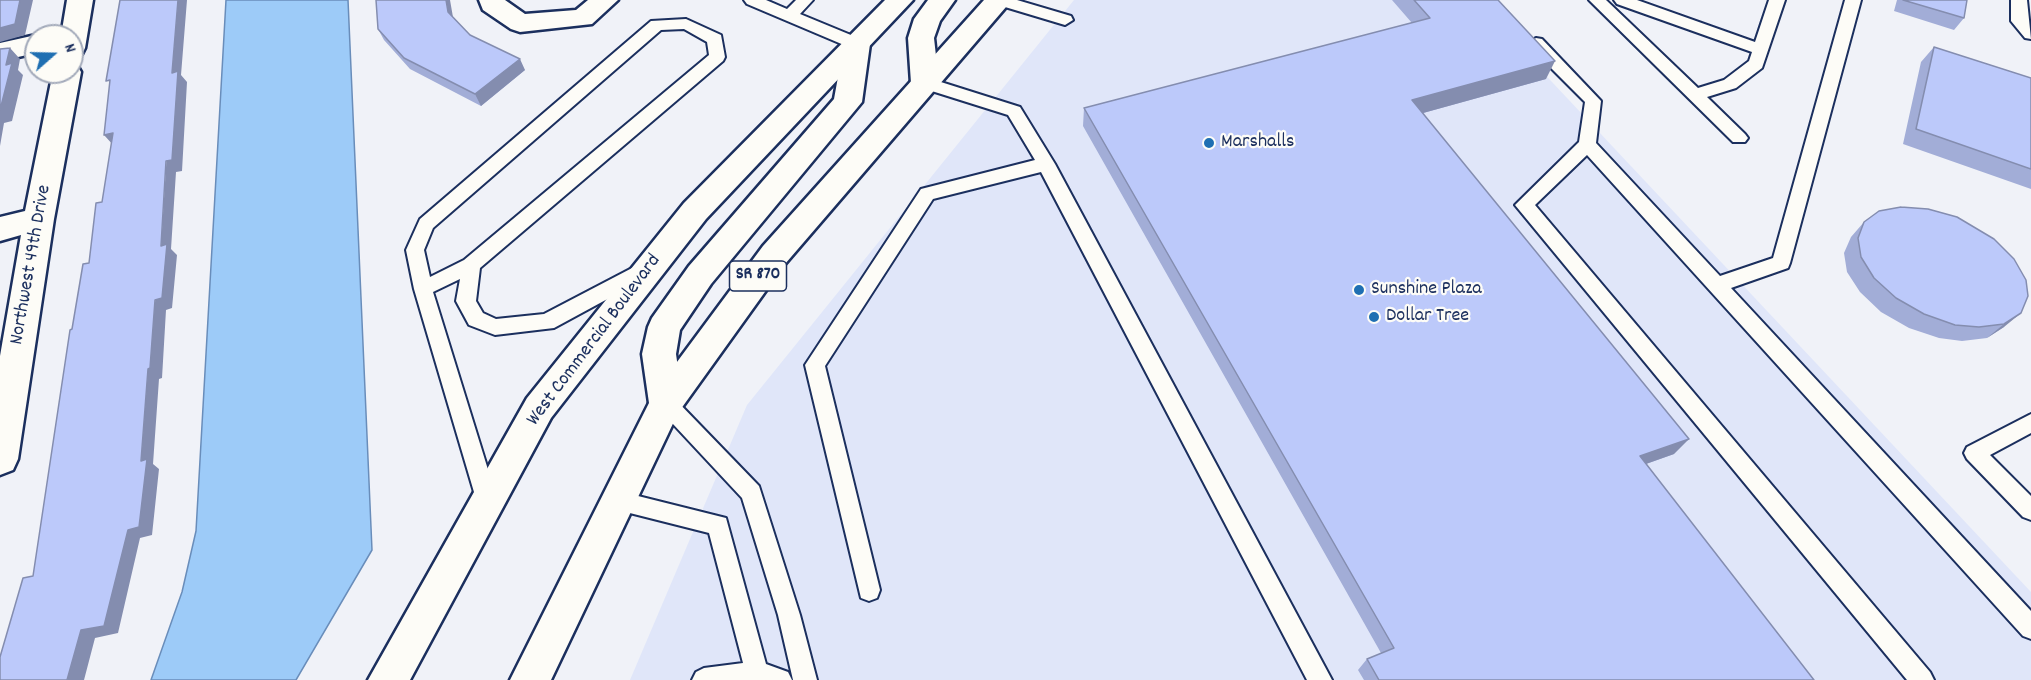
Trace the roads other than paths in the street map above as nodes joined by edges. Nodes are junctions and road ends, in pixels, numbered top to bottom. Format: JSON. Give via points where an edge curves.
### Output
{"nodes":[{"id":1,"x":80,"y":0,"type":"edge"},
{"id":2,"x":492,"y":0,"type":"edge"},
{"id":3,"x":605,"y":0,"type":"edge"},
{"id":4,"x":752,"y":0,"type":"edge"},
{"id":5,"x":805,"y":0,"type":"edge"},
{"id":6,"x":900,"y":0,"type":"edge"},
{"id":7,"x":942,"y":0,"type":"edge"},
{"id":8,"x":1000,"y":0,"type":"edge"},
{"id":9,"x":1597,"y":0,"type":"edge"},
{"id":10,"x":1623,"y":0,"type":"edge"},
{"id":11,"x":1777,"y":0,"type":"edge"},
{"id":12,"x":1853,"y":0,"type":"edge"},
{"id":13,"x":2019,"y":0,"type":"edge"},
{"id":14,"x":789,"y":16,"type":"junction"},
{"id":15,"x":1065,"y":20,"type":"dead end"},
{"id":16,"x":76,"y":24,"type":"edge"},
{"id":17,"x":1519,"y":25,"type":"edge"},
{"id":18,"x":2031,"y":34,"type":"edge"},
{"id":19,"x":857,"y":44,"type":"junction"},
{"id":20,"x":24,"y":47,"type":"edge"},
{"id":21,"x":1761,"y":50,"type":"junction"},
{"id":22,"x":0,"y":52,"type":"edge"},
{"id":23,"x":925,"y":83,"type":"junction"},
{"id":24,"x":65,"y":84,"type":"edge"},
{"id":25,"x":1694,"y":95,"type":"junction"},
{"id":26,"x":1739,"y":138,"type":"dead end"},
{"id":27,"x":1587,"y":144,"type":"junction"},
{"id":28,"x":1046,"y":164,"type":"junction"},
{"id":29,"x":39,"y":219,"type":"junction"},
{"id":30,"x":0,"y":229,"type":"edge"},
{"id":31,"x":471,"y":265,"type":"junction"},
{"id":32,"x":651,"y":266,"type":"junction"},
{"id":33,"x":1717,"y":285,"type":"junction"},
{"id":34,"x":423,"y":289,"type":"junction"},
{"id":35,"x":666,"y":403,"type":"junction"},
{"id":36,"x":2031,"y":423,"type":"edge"},
{"id":37,"x":0,"y":459,"type":"edge"},
{"id":38,"x":618,"y":501,"type":"junction"},
{"id":39,"x":487,"y":502,"type":"junction"},
{"id":40,"x":2031,"y":510,"type":"edge"},
{"id":41,"x":869,"y":590,"type":"dead end"},
{"id":42,"x":2031,"y":628,"type":"edge"},
{"id":43,"x":757,"y":673,"type":"junction"},
{"id":44,"x":388,"y":680,"type":"edge"},
{"id":45,"x":530,"y":680,"type":"edge"},
{"id":46,"x":704,"y":680,"type":"edge"},
{"id":47,"x":780,"y":680,"type":"edge"},
{"id":48,"x":805,"y":680,"type":"edge"},
{"id":49,"x":1320,"y":680,"type":"edge"},
{"id":50,"x":1922,"y":680,"type":"edge"}],
"edges":[{"from":1,"to":16,"type":"main road"},
{"from":2,"to":3,"type":"main road","via":[[492,4],[520,23],[583,18]]},
{"from":4,"to":14,"type":"lane"},
{"from":5,"to":14,"type":"lane"},
{"from":6,"to":19,"type":"main road","name":"West Commercial Boulevard"},
{"from":7,"to":23,"type":"main road","via":[[927,19],[921,38]]},
{"from":8,"to":15,"type":"lane"},
{"from":8,"to":23,"type":"main road","number":"SR 870"},
{"from":9,"to":25,"type":"lane"},
{"from":10,"to":21,"type":"lane"},
{"from":11,"to":21,"type":"lane"},
{"from":12,"to":33,"type":"lane","via":[[1781,263]]},
{"from":13,"to":18,"type":"lane","via":[[2019,21]]},
{"from":14,"to":19,"type":"lane"},
{"from":17,"to":27,"type":"lane","via":[[1593,101]]},
{"from":19,"to":32,"type":"main road","name":"West Commercial Boulevard","via":[[695,211]]},
{"from":19,"to":35,"type":"main road","via":[[848,102],[700,274],[664,327],[659,354]]},
{"from":20,"to":22,"type":"main road"},
{"from":21,"to":25,"type":"lane","via":[[1756,64],[1730,84]]},
{"from":23,"to":28,"type":"lane","via":[[1014,111]]},
{"from":23,"to":35,"type":"main road","number":"SR 870","via":[[774,255]]},
{"from":24,"to":29,"type":"main road","name":"Northwest 49th Drive"},
{"from":25,"to":26,"type":"lane"},
{"from":27,"to":33,"type":"lane"},
{"from":27,"to":50,"type":"lane","via":[[1524,206]]},
{"from":28,"to":41,"type":"lane","via":[[927,194],[815,365]]},
{"from":28,"to":49,"type":"lane"},
{"from":29,"to":30,"type":"main road"},
{"from":29,"to":37,"type":"main road","name":"Northwest 49th Drive"},
{"from":31,"to":32,"type":"lane","via":[[466,301],[476,319],[495,327],[547,322]]},
{"from":31,"to":34,"type":"lane"},
{"from":31,"to":34,"type":"lane","via":[[717,57],[716,39],[686,24],[657,25],[426,224],[415,250]]},
{"from":32,"to":39,"type":"main road","name":"West Commercial Boulevard","via":[[539,408]]},
{"from":33,"to":42,"type":"lane"},
{"from":34,"to":39,"type":"lane"},
{"from":35,"to":38,"type":"main road","number":"SR 870"},
{"from":35,"to":48,"type":"lane","via":[[750,493]]},
{"from":36,"to":40,"type":"lane","via":[[1974,453]]},
{"from":38,"to":43,"type":"lane","via":[[718,525]]},
{"from":38,"to":45,"type":"main road","number":"SR 870"},
{"from":39,"to":44,"type":"main road","name":"West Commercial Boulevard"},
{"from":43,"to":46,"type":"lane"},
{"from":43,"to":47,"type":"lane"}]}
